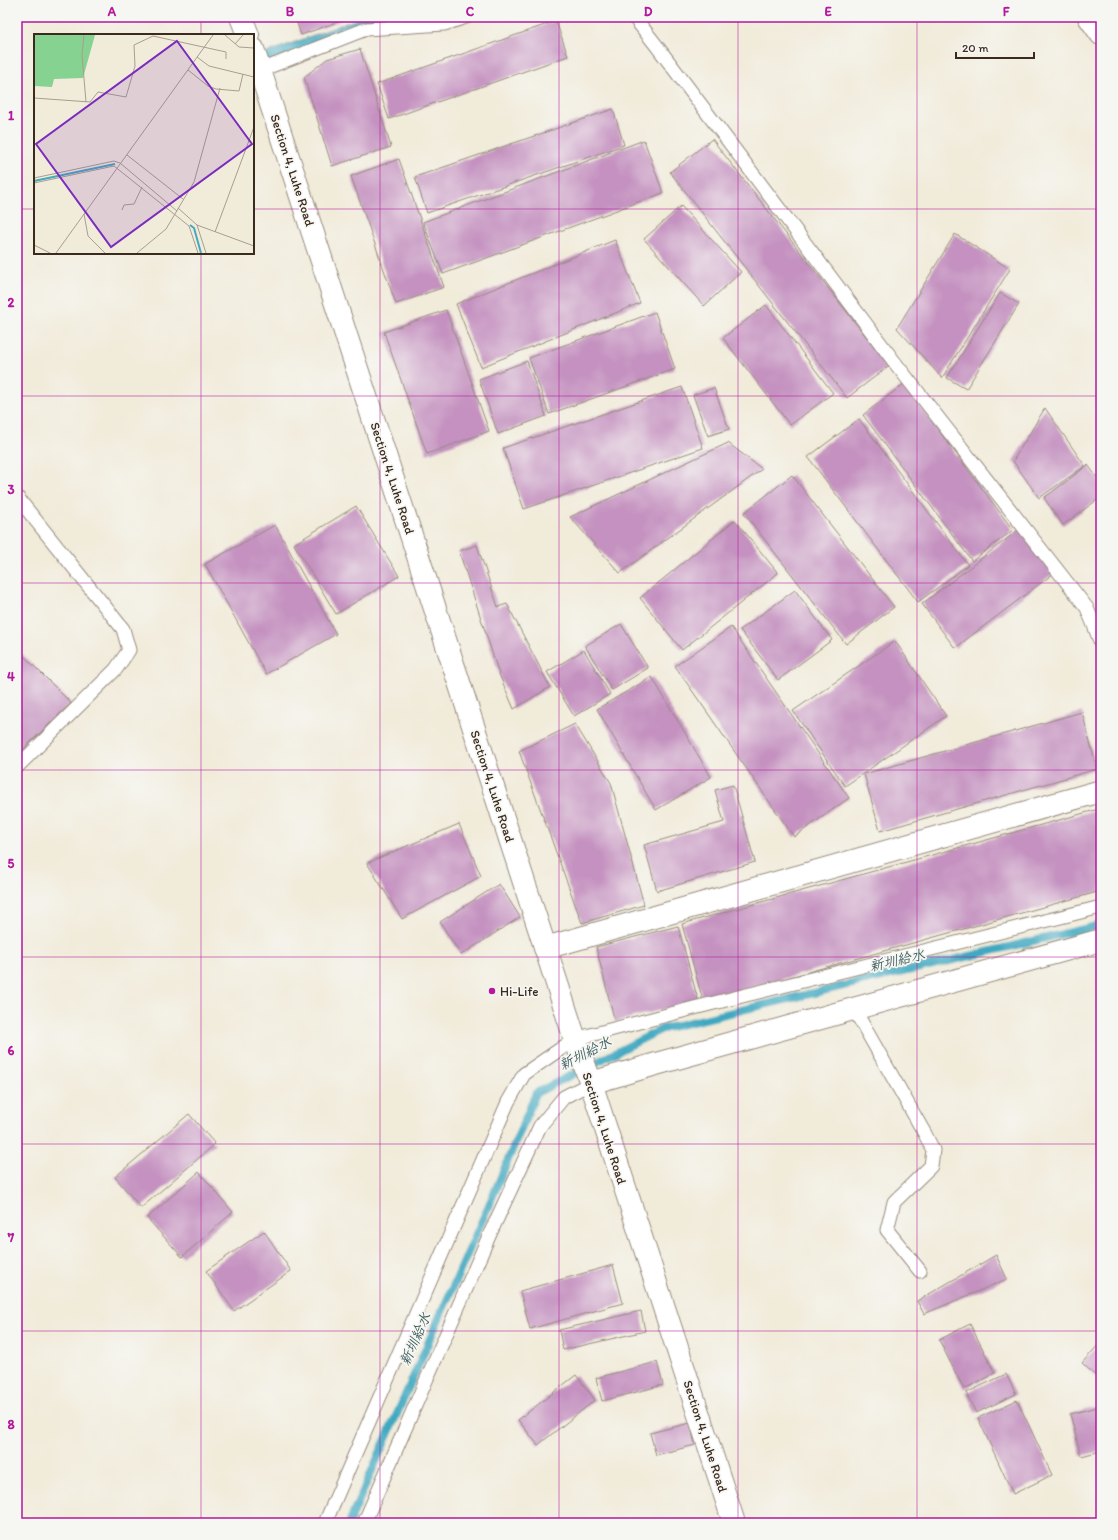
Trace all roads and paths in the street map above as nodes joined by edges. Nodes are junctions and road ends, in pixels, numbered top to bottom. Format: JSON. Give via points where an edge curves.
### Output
{"nodes":[{"id":1,"x":241,"y":17,"type":"edge"},
{"id":2,"x":466,"y":17,"type":"edge"},
{"id":3,"x":634,"y":17,"type":"edge"},
{"id":4,"x":1089,"y":17,"type":"edge"},
{"id":5,"x":248,"y":34,"type":"edge"},
{"id":6,"x":1101,"y":34,"type":"edge"},
{"id":7,"x":254,"y":52,"type":"edge"},
{"id":8,"x":261,"y":70,"type":"junction"},
{"id":9,"x":17,"y":497,"type":"edge"},
{"id":10,"x":1101,"y":643,"type":"edge"},
{"id":11,"x":17,"y":767,"type":"edge"},
{"id":12,"x":1101,"y":791,"type":"edge"},
{"id":13,"x":1101,"y":907,"type":"edge"},
{"id":14,"x":1101,"y":940,"type":"edge"},
{"id":15,"x":545,"y":948,"type":"junction"},
{"id":16,"x":854,"y":1009,"type":"junction"},
{"id":17,"x":574,"y":1039,"type":"junction"},
{"id":18,"x":591,"y":1083,"type":"junction"},
{"id":19,"x":920,"y":1271,"type":"dead end"},
{"id":20,"x":325,"y":1523,"type":"edge"},
{"id":21,"x":364,"y":1523,"type":"edge"},
{"id":22,"x":734,"y":1523,"type":"edge"}],
"edges":[{"from":1,"to":5,"type":"main road"},
{"from":2,"to":8,"type":"lane","via":[[444,24],[366,29]]},
{"from":3,"to":10,"type":"lane","via":[[896,364],[1087,608]]},
{"from":4,"to":6,"type":"main road"},
{"from":7,"to":8,"type":"main road","name":"Section 4, Luhe Road"},
{"from":8,"to":15,"type":"main road","name":"Section 4, Luhe Road"},
{"from":9,"to":11,"type":"lane","via":[[123,629],[128,650],[116,669]]},
{"from":12,"to":15,"type":"main road"},
{"from":13,"to":17,"type":"lane"},
{"from":14,"to":16,"type":"main road"},
{"from":15,"to":17,"type":"main road","name":"Section 4, Luhe Road"},
{"from":16,"to":18,"type":"main road"},
{"from":16,"to":19,"type":"lane","via":[[933,1150],[931,1166],[894,1202],[887,1230]]},
{"from":17,"to":18,"type":"main road","name":"Section 4, Luhe Road"},
{"from":17,"to":20,"type":"lane","via":[[524,1074],[508,1102]]},
{"from":18,"to":21,"type":"lane","via":[[564,1097],[540,1126],[488,1236]]},
{"from":18,"to":22,"type":"main road","name":"Section 4, Luhe Road"}]}
